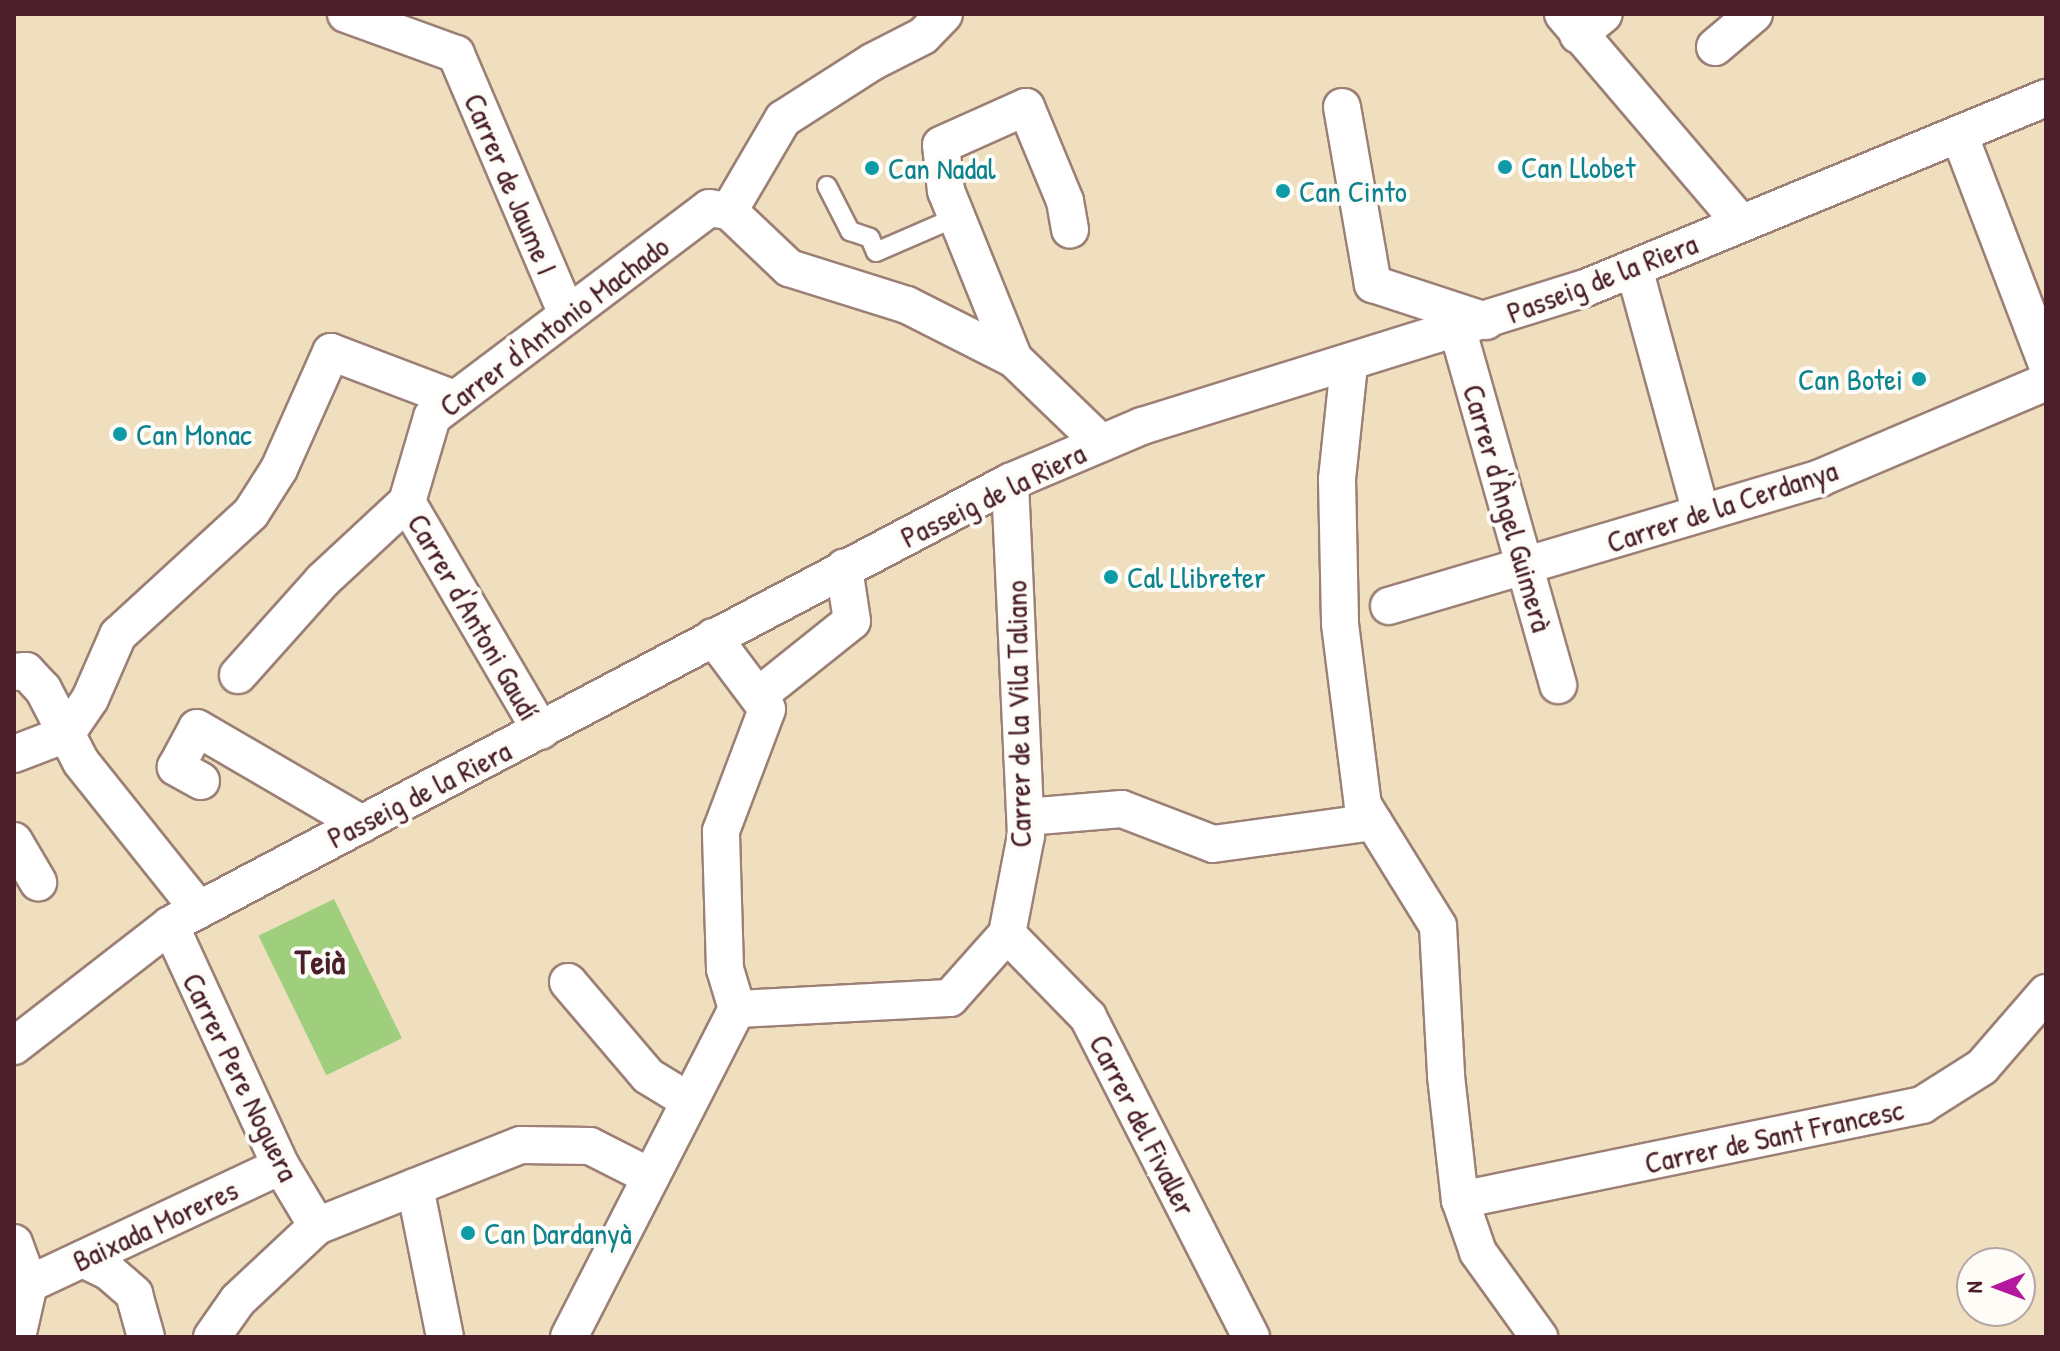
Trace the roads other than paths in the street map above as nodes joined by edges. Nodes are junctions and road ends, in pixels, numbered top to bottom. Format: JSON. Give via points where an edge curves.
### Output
{"nodes":[{"id":1,"x":346,"y":14,"type":"edge"},
{"id":2,"x":944,"y":14,"type":"edge"},
{"id":3,"x":1754,"y":14,"type":"edge"},
{"id":4,"x":1582,"y":21,"type":"edge"},
{"id":5,"x":1715,"y":47,"type":"dead end"},
{"id":6,"x":2046,"y":98,"type":"edge"},
{"id":7,"x":1342,"y":107,"type":"dead end"},
{"id":8,"x":1959,"y":134,"type":"junction"},
{"id":9,"x":827,"y":186,"type":"dead end"},
{"id":10,"x":719,"y":209,"type":"junction"},
{"id":11,"x":957,"y":217,"type":"junction"},
{"id":12,"x":1741,"y":223,"type":"junction"},
{"id":13,"x":1070,"y":230,"type":"dead end"},
{"id":14,"x":1634,"y":268,"type":"junction"},
{"id":15,"x":567,"y":314,"type":"junction"},
{"id":16,"x":1472,"y":326,"type":"junction"},
{"id":17,"x":1014,"y":359,"type":"junction"},
{"id":18,"x":2046,"y":362,"type":"edge"},
{"id":19,"x":1349,"y":365,"type":"junction"},
{"id":20,"x":2046,"y":382,"type":"edge"},
{"id":21,"x":455,"y":399,"type":"junction"},
{"id":22,"x":1101,"y":443,"type":"junction"},
{"id":23,"x":1010,"y":482,"type":"junction"},
{"id":24,"x":1697,"y":498,"type":"dead end"},
{"id":25,"x":407,"y":502,"type":"junction"},
{"id":26,"x":1524,"y":567,"type":"junction"},
{"id":27,"x":844,"y":568,"type":"junction"},
{"id":28,"x":1389,"y":606,"type":"dead end"},
{"id":29,"x":713,"y":637,"type":"junction"},
{"id":30,"x":20,"y":671,"type":"edge"},
{"id":31,"x":238,"y":675,"type":"dead end"},
{"id":32,"x":1558,"y":685,"type":"dead end"},
{"id":33,"x":758,"y":696,"type":"junction"},
{"id":34,"x":541,"y":731,"type":"junction"},
{"id":35,"x":66,"y":734,"type":"junction"},
{"id":36,"x":14,"y":754,"type":"edge"},
{"id":37,"x":201,"y":781,"type":"dead end"},
{"id":38,"x":1026,"y":817,"type":"junction"},
{"id":39,"x":1374,"y":822,"type":"junction"},
{"id":40,"x":362,"y":824,"type":"junction"},
{"id":41,"x":14,"y":841,"type":"edge"},
{"id":42,"x":38,"y":882,"type":"dead end"},
{"id":43,"x":184,"y":918,"type":"junction"},
{"id":44,"x":1007,"y":934,"type":"junction"},
{"id":45,"x":568,"y":982,"type":"dead end"},
{"id":46,"x":2046,"y":993,"type":"edge"},
{"id":47,"x":737,"y":1009,"type":"junction"},
{"id":48,"x":14,"y":1046,"type":"edge"},
{"id":49,"x":689,"y":1101,"type":"junction"},
{"id":50,"x":281,"y":1166,"type":"junction"},
{"id":51,"x":651,"y":1177,"type":"junction"},
{"id":52,"x":415,"y":1187,"type":"junction"},
{"id":53,"x":1460,"y":1200,"type":"junction"},
{"id":54,"x":317,"y":1226,"type":"junction"},
{"id":55,"x":14,"y":1243,"type":"edge"},
{"id":56,"x":83,"y":1259,"type":"junction"},
{"id":57,"x":29,"y":1284,"type":"junction"},
{"id":58,"x":17,"y":1337,"type":"edge"},
{"id":59,"x":146,"y":1337,"type":"edge"},
{"id":60,"x":212,"y":1337,"type":"edge"},
{"id":61,"x":445,"y":1337,"type":"edge"},
{"id":62,"x":569,"y":1337,"type":"edge"},
{"id":63,"x":1251,"y":1337,"type":"edge"},
{"id":64,"x":1539,"y":1337,"type":"edge"}],
"edges":[{"from":1,"to":15,"type":"street","name":"Carrer de Jaume I","via":[[456,54]]},
{"from":2,"to":10,"type":"street","via":[[923,36],[783,119]]},
{"from":3,"to":5,"type":"street"},
{"from":4,"to":12,"type":"street"},
{"from":6,"to":8,"type":"street","name":"Passeig de la Riera"},
{"from":7,"to":16,"type":"street","via":[[1373,284]]},
{"from":8,"to":12,"type":"street","name":"Passeig de la Riera"},
{"from":8,"to":18,"type":"street"},
{"from":9,"to":11,"type":"lane","via":[[850,231],[870,238],[876,252]]},
{"from":10,"to":15,"type":"street","name":"Carrer d'Antonio Machado"},
{"from":10,"to":17,"type":"street","via":[[789,268],[907,305]]},
{"from":11,"to":13,"type":"street","via":[[946,191],[941,145],[1026,107],[1065,201]]},
{"from":11,"to":17,"type":"street"},
{"from":12,"to":14,"type":"street","name":"Passeig de la Riera"},
{"from":14,"to":16,"type":"street","name":"Passeig de la Riera"},
{"from":14,"to":24,"type":"street"},
{"from":15,"to":21,"type":"street","name":"Carrer d'Antonio Machado"},
{"from":16,"to":19,"type":"street","name":"Passeig de la Riera"},
{"from":16,"to":26,"type":"street","name":"Carrer d'Àngel Guimerà"},
{"from":17,"to":22,"type":"street"},
{"from":19,"to":22,"type":"street","name":"Passeig de la Riera"},
{"from":19,"to":39,"type":"street","via":[[1337,479],[1340,624],[1363,805]]},
{"from":20,"to":26,"type":"street","name":"Carrer de la Cerdanya","via":[[1820,478]]},
{"from":21,"to":25,"type":"street","name":"Carrer d'Antonio Machado","via":[[432,417]]},
{"from":21,"to":35,"type":"street","via":[[331,352],[265,494],[198,567],[118,635],[90,699]]},
{"from":22,"to":23,"type":"street","name":"Passeig de la Riera"},
{"from":23,"to":27,"type":"street","name":"Passeig de la Riera"},
{"from":23,"to":38,"type":"street","name":"Carrer de la Vila Taliano"},
{"from":25,"to":31,"type":"street","via":[[322,581]]},
{"from":25,"to":34,"type":"street","name":"Carrer d'Antoni Gaudí"},
{"from":26,"to":28,"type":"street","name":"Carrer de la Cerdanya"},
{"from":26,"to":32,"type":"street","name":"Carrer d'Àngel Guimerà"},
{"from":27,"to":29,"type":"street","name":"Passeig de la Riera"},
{"from":27,"to":33,"type":"street","via":[[852,621]]},
{"from":29,"to":33,"type":"street"},
{"from":29,"to":34,"type":"street","name":"Passeig de la Riera"},
{"from":30,"to":35,"type":"street","name":"Carrer Pere Noguera","via":[[43,689]]},
{"from":33,"to":47,"type":"street","via":[[767,709],[721,831],[725,969]]},
{"from":34,"to":40,"type":"street","name":"Passeig de la Riera"},
{"from":35,"to":36,"type":"street"},
{"from":35,"to":43,"type":"street","name":"Carrer Pere Noguera"},
{"from":37,"to":40,"type":"street","via":[[176,767],[197,728]]},
{"from":38,"to":39,"type":"street","via":[[1122,809],[1213,844]]},
{"from":38,"to":44,"type":"street","name":"Carrer de la Vila Taliano"},
{"from":39,"to":53,"type":"street","via":[[1438,926],[1446,1076]]},
{"from":40,"to":43,"type":"street","name":"Passeig de la Riera"},
{"from":41,"to":42,"type":"street"},
{"from":43,"to":48,"type":"street","name":"Passeig de la Riera"},
{"from":43,"to":50,"type":"street","name":"Carrer Pere Noguera"},
{"from":44,"to":47,"type":"street","via":[[950,998]]},
{"from":44,"to":63,"type":"street","name":"Carrer del Fivaller","via":[[1088,1017]]},
{"from":45,"to":49,"type":"street","via":[[648,1076]]},
{"from":46,"to":53,"type":"street","name":"Carrer de Sant Francesc","via":[[1982,1067],[1922,1105]]},
{"from":47,"to":49,"type":"street"},
{"from":49,"to":51,"type":"street"},
{"from":50,"to":54,"type":"street","name":"Carrer Pere Noguera"},
{"from":50,"to":56,"type":"street","name":"Baixada Moreres"},
{"from":51,"to":52,"type":"street","via":[[590,1146],[521,1145]]},
{"from":51,"to":62,"type":"street"},
{"from":52,"to":54,"type":"street"},
{"from":52,"to":61,"type":"street"},
{"from":53,"to":64,"type":"street","via":[[1478,1252]]},
{"from":54,"to":60,"type":"street","via":[[238,1300]]},
{"from":55,"to":57,"type":"street"},
{"from":56,"to":57,"type":"street","name":"Baixada Moreres"},
{"from":56,"to":59,"type":"street","via":[[108,1271],[134,1294]]},
{"from":57,"to":58,"type":"street"}]}
